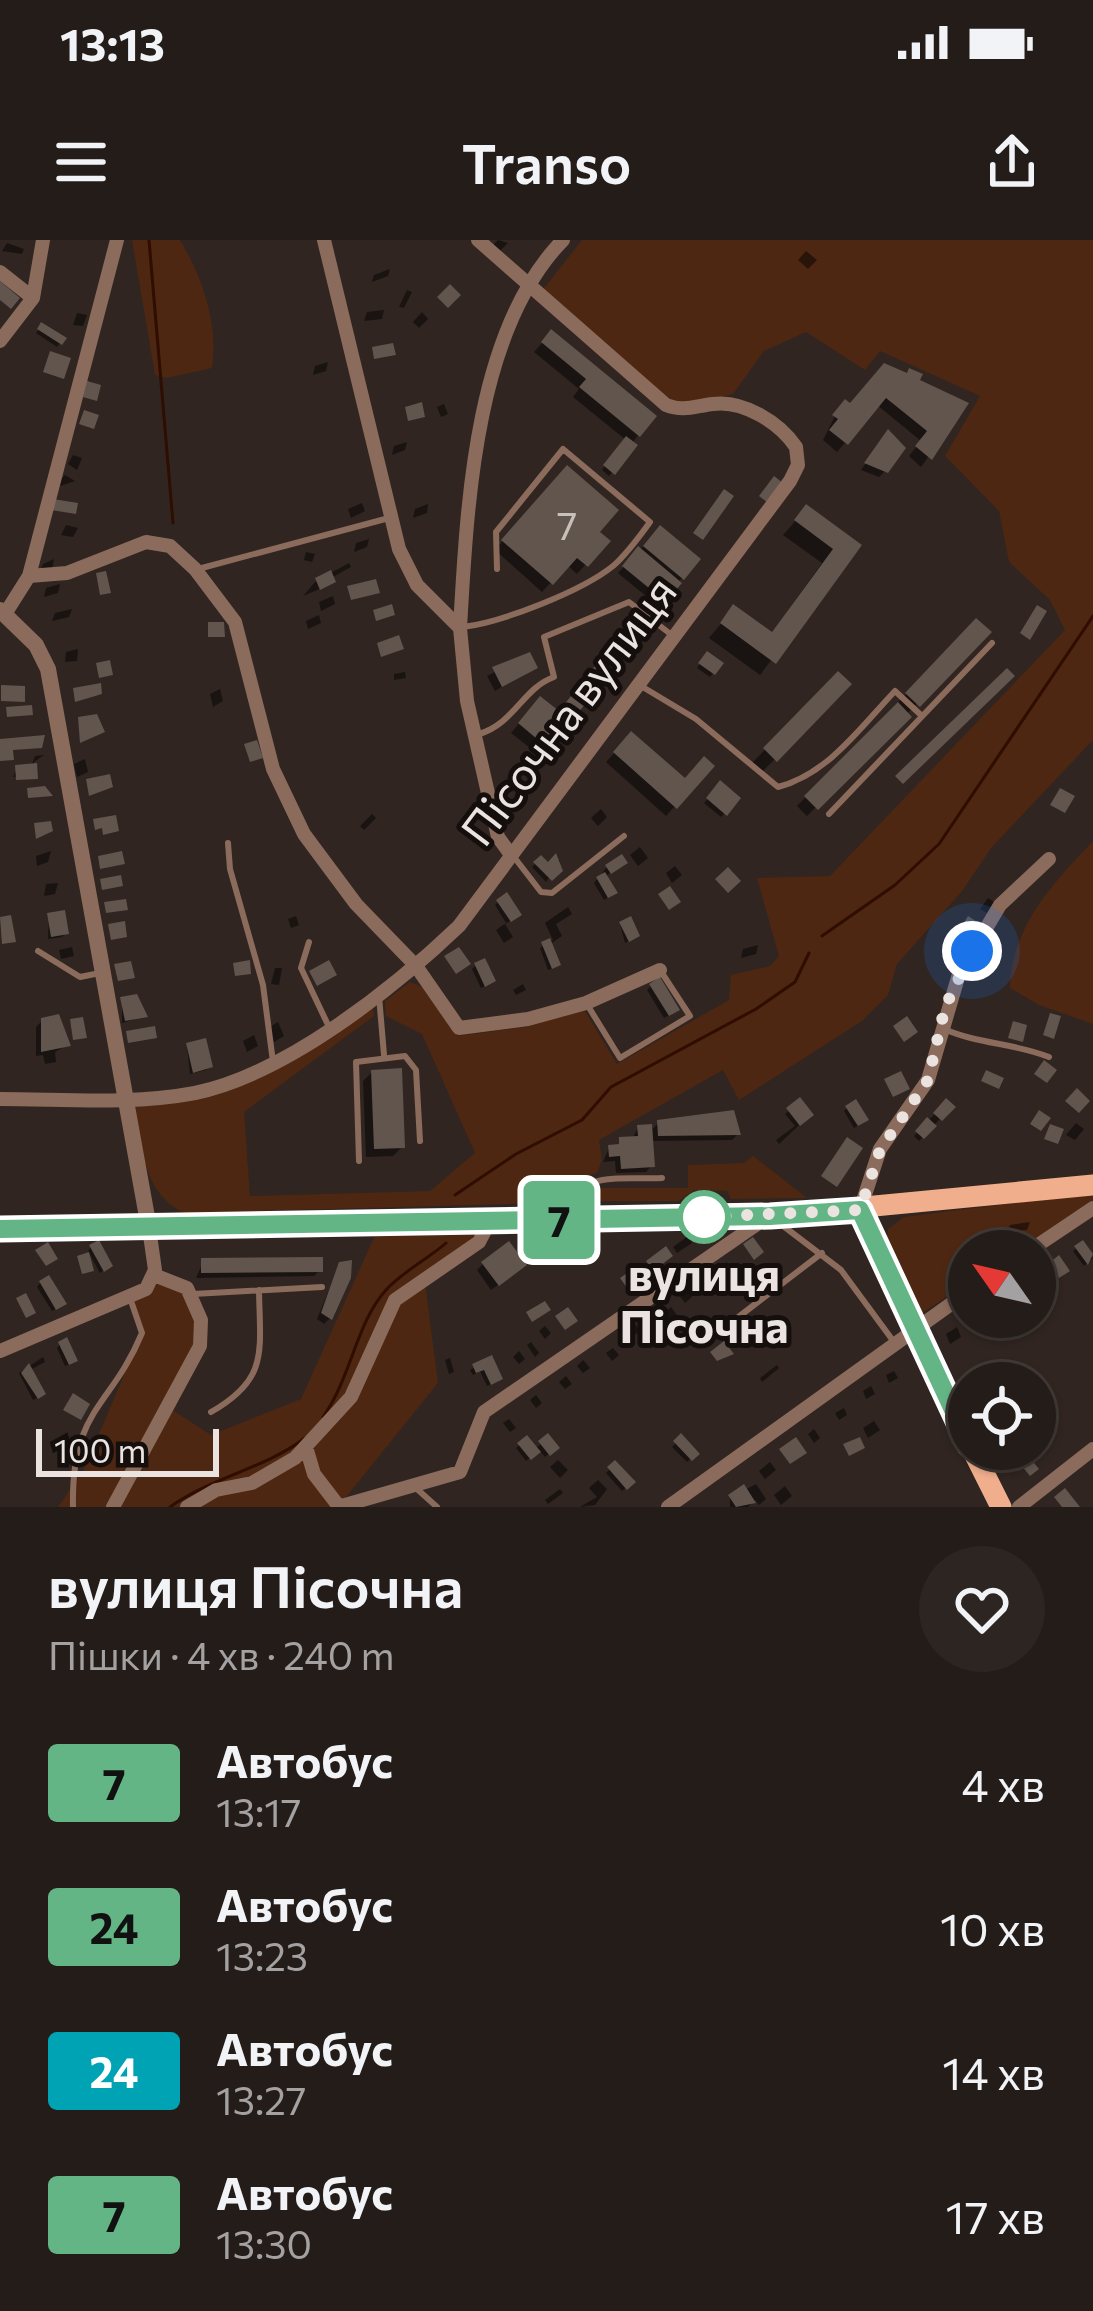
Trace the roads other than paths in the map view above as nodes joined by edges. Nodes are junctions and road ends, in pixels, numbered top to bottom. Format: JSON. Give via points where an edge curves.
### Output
{"nodes":[{"id":1,"x":43,"y":240,"type":"edge"},
{"id":2,"x":117,"y":240,"type":"edge"},
{"id":3,"x":325,"y":240,"type":"edge"},
{"id":4,"x":478,"y":240,"type":"edge"},
{"id":5,"x":562,"y":240,"type":"edge"},
{"id":6,"x":0,"y":272,"type":"edge"},
{"id":7,"x":528,"y":288,"type":"junction"},
{"id":8,"x":33,"y":298,"type":"junction"},
{"id":9,"x":0,"y":341,"type":"edge"},
{"id":10,"x":389,"y":518,"type":"junction"},
{"id":11,"x":497,"y":568,"type":"dead end"},
{"id":12,"x":195,"y":569,"type":"junction"},
{"id":13,"x":29,"y":576,"type":"junction"},
{"id":14,"x":3,"y":612,"type":"edge"},
{"id":15,"x":460,"y":628,"type":"junction"},
{"id":16,"x":674,"y":636,"type":"junction"},
{"id":17,"x":992,"y":643,"type":"dead end"},
{"id":18,"x":638,"y":684,"type":"junction"},
{"id":19,"x":922,"y":716,"type":"junction"},
{"id":20,"x":475,"y":736,"type":"junction"},
{"id":21,"x":829,"y":814,"type":"dead end"},
{"id":22,"x":624,"y":836,"type":"dead end"},
{"id":23,"x":228,"y":843,"type":"dead end"},
{"id":24,"x":512,"y":855,"type":"junction"},
{"id":25,"x":1049,"y":859,"type":"dead end"},
{"id":26,"x":309,"y":942,"type":"dead end"},
{"id":27,"x":38,"y":951,"type":"dead end"},
{"id":28,"x":416,"y":966,"type":"junction"},
{"id":29,"x":660,"y":970,"type":"joint"},
{"id":30,"x":100,"y":973,"type":"junction"},
{"id":31,"x":379,"y":993,"type":"junction"},
{"id":32,"x":586,"y":1003,"type":"junction"},
{"id":33,"x":329,"y":1027,"type":"junction"},
{"id":34,"x":940,"y":1027,"type":"junction"},
{"id":35,"x":384,"y":1056,"type":"junction"},
{"id":36,"x":1048,"y":1057,"type":"dead end"},
{"id":37,"x":273,"y":1062,"type":"junction"},
{"id":38,"x":0,"y":1099,"type":"edge"},
{"id":39,"x":122,"y":1099,"type":"junction"},
{"id":40,"x":420,"y":1141,"type":"dead end"},
{"id":41,"x":359,"y":1161,"type":"dead end"},
{"id":42,"x":662,"y":1178,"type":"dead end"},
{"id":43,"x":1093,"y":1185,"type":"edge"},
{"id":44,"x":1093,"y":1208,"type":"edge"},
{"id":45,"x":860,"y":1210,"type":"junction"},
{"id":46,"x":770,"y":1216,"type":"junction"},
{"id":47,"x":550,"y":1220,"type":"junction"},
{"id":48,"x":490,"y":1221,"type":"junction"},
{"id":49,"x":149,"y":1228,"type":"junction"},
{"id":50,"x":0,"y":1229,"type":"edge"},
{"id":51,"x":1056,"y":1233,"type":"edge"},
{"id":52,"x":821,"y":1253,"type":"junction"},
{"id":53,"x":154,"y":1275,"type":"junction"},
{"id":54,"x":322,"y":1287,"type":"dead end"},
{"id":55,"x":259,"y":1290,"type":"junction"},
{"id":56,"x":189,"y":1294,"type":"junction"},
{"id":57,"x":130,"y":1298,"type":"junction"},
{"id":58,"x":948,"y":1306,"type":"edge"},
{"id":59,"x":903,"y":1336,"type":"junction"},
{"id":60,"x":707,"y":1341,"type":"dead end"},
{"id":61,"x":0,"y":1351,"type":"edge"},
{"id":62,"x":948,"y":1410,"type":"edge"},
{"id":63,"x":211,"y":1412,"type":"dead end"},
{"id":64,"x":307,"y":1447,"type":"junction"},
{"id":65,"x":1093,"y":1449,"type":"edge"},
{"id":66,"x":982,"y":1470,"type":"edge"},
{"id":67,"x":415,"y":1487,"type":"junction"},
{"id":68,"x":338,"y":1506,"type":"edge"},
{"id":69,"x":73,"y":1507,"type":"edge"},
{"id":70,"x":113,"y":1507,"type":"edge"},
{"id":71,"x":187,"y":1507,"type":"edge"},
{"id":72,"x":437,"y":1507,"type":"edge"},
{"id":73,"x":668,"y":1507,"type":"edge"},
{"id":74,"x":1001,"y":1507,"type":"edge"},
{"id":75,"x":1019,"y":1507,"type":"edge"}],
"edges":[{"from":1,"to":8,"type":"street"},
{"from":2,"to":13,"type":"street"},
{"from":3,"to":10,"type":"street"},
{"from":4,"to":7,"type":"street","name":"Пісочна вулиця"},
{"from":5,"to":7,"type":"street"},
{"from":6,"to":8,"type":"street"},
{"from":7,"to":15,"type":"street","via":[[490,389],[467,504]]},
{"from":7,"to":16,"type":"street","name":"Пісочна вулиця","via":[[666,405],[736,405],[796,447],[790,481]]},
{"from":8,"to":9,"type":"street"},
{"from":10,"to":12,"type":"lane"},
{"from":10,"to":15,"type":"street","via":[[417,585]]},
{"from":11,"to":15,"type":"lane","via":[[496,532],[563,449],[650,522],[596,578]]},
{"from":12,"to":13,"type":"street","via":[[170,546],[146,542],[68,573]]},
{"from":12,"to":28,"type":"street","via":[[235,622],[273,769],[304,834]]},
{"from":13,"to":14,"type":"street"},
{"from":14,"to":30,"type":"street","via":[[48,669]]},
{"from":15,"to":20,"type":"street"},
{"from":16,"to":18,"type":"street","name":"Пісочна вулиця"},
{"from":16,"to":20,"type":"lane","via":[[629,602],[544,637],[554,677],[511,720]]},
{"from":17,"to":19,"type":"lane"},
{"from":18,"to":19,"type":"lane","via":[[696,719],[778,787],[805,780],[829,761],[895,691]]},
{"from":18,"to":24,"type":"street","name":"Пісочна вулиця"},
{"from":19,"to":21,"type":"lane"},
{"from":20,"to":24,"type":"street","via":[[497,837]]},
{"from":22,"to":24,"type":"lane","via":[[552,893],[541,892]]},
{"from":23,"to":37,"type":"lane"},
{"from":24,"to":28,"type":"street","name":"Пісочна вулиця","via":[[459,926]]},
{"from":25,"to":34,"type":"street","via":[[1000,905],[958,974]]},
{"from":26,"to":33,"type":"lane","via":[[301,968]]},
{"from":27,"to":30,"type":"lane","via":[[80,976]]},
{"from":28,"to":31,"type":"street","name":"Пісочна вулиця"},
{"from":28,"to":32,"type":"street","via":[[460,1028]]},
{"from":29,"to":32,"type":"street"},
{"from":29,"to":32,"type":"lane","via":[[690,1016],[620,1058]]},
{"from":30,"to":39,"type":"street"},
{"from":31,"to":33,"type":"street","name":"Пісочна вулиця"},
{"from":31,"to":35,"type":"lane"},
{"from":33,"to":37,"type":"street","name":"Пісочна вулиця"},
{"from":34,"to":36,"type":"lane"},
{"from":34,"to":45,"type":"street","via":[[928,1080],[880,1150]]},
{"from":35,"to":40,"type":"lane","via":[[405,1057],[416,1070]]},
{"from":35,"to":41,"type":"lane","via":[[356,1062]]},
{"from":37,"to":39,"type":"street","name":"Пісочна вулиця","via":[[194,1093]]},
{"from":38,"to":39,"type":"street","name":"Пісочна вулиця"},
{"from":39,"to":49,"type":"street"},
{"from":42,"to":47,"type":"lane","via":[[583,1183]]},
{"from":43,"to":45,"type":"main road"},
{"from":44,"to":51,"type":"street"},
{"from":45,"to":46,"type":"main road"},
{"from":45,"to":59,"type":"main road"},
{"from":46,"to":47,"type":"main road"},
{"from":46,"to":52,"type":"lane"},
{"from":46,"to":67,"type":"street","via":[[484,1412],[460,1472]]},
{"from":47,"to":48,"type":"main road"},
{"from":48,"to":49,"type":"main road"},
{"from":48,"to":64,"type":"street","via":[[479,1242],[395,1300],[351,1397]]},
{"from":49,"to":50,"type":"main road"},
{"from":49,"to":53,"type":"street"},
{"from":52,"to":59,"type":"lane"},
{"from":52,"to":60,"type":"lane"},
{"from":53,"to":56,"type":"street"},
{"from":53,"to":57,"type":"street"},
{"from":54,"to":55,"type":"lane"},
{"from":55,"to":56,"type":"lane"},
{"from":55,"to":63,"type":"lane","via":[[252,1381]]},
{"from":56,"to":70,"type":"street","via":[[201,1320],[200,1346]]},
{"from":57,"to":61,"type":"street"},
{"from":57,"to":69,"type":"lane","via":[[142,1333],[84,1424]]},
{"from":58,"to":59,"type":"street"},
{"from":59,"to":62,"type":"main road"},
{"from":59,"to":73,"type":"street"},
{"from":64,"to":68,"type":"street","via":[[314,1474]]},
{"from":64,"to":71,"type":"street","via":[[252,1483]]},
{"from":65,"to":75,"type":"street"},
{"from":66,"to":74,"type":"main road"},
{"from":67,"to":68,"type":"street"},
{"from":67,"to":72,"type":"lane"}]}
